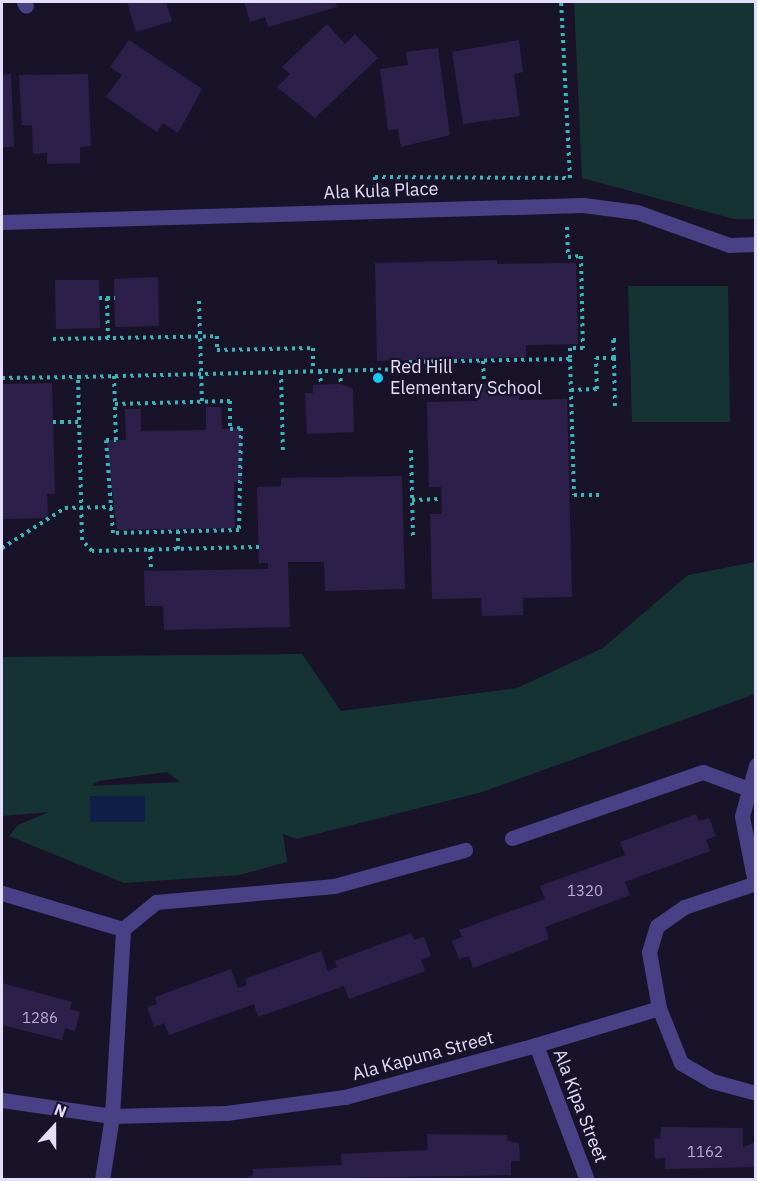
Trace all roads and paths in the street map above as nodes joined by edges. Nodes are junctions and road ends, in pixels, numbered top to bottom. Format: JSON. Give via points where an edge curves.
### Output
{"nodes":[{"id":1,"x":561,"y":2,"type":"edge"},
{"id":2,"x":375,"y":177,"type":"dead end"},
{"id":3,"x":566,"y":206,"type":"junction"},
{"id":4,"x":2,"y":222,"type":"edge"},
{"id":5,"x":756,"y":244,"type":"edge"},
{"id":6,"x":99,"y":298,"type":"dead end"},
{"id":7,"x":108,"y":298,"type":"junction"},
{"id":8,"x":115,"y":298,"type":"dead end"},
{"id":9,"x":199,"y":301,"type":"dead end"},
{"id":10,"x":200,"y":336,"type":"junction"},
{"id":11,"x":108,"y":338,"type":"junction"},
{"id":12,"x":53,"y":339,"type":"dead end"},
{"id":13,"x":618,"y":340,"type":"dead end"},
{"id":14,"x":614,"y":358,"type":"junction"},
{"id":15,"x":570,"y":359,"type":"junction"},
{"id":16,"x":483,"y":361,"type":"junction"},
{"id":17,"x":409,"y":362,"type":"dead end"},
{"id":18,"x":409,"y":369,"type":"dead end"},
{"id":19,"x":314,"y":371,"type":"junction"},
{"id":20,"x":321,"y":371,"type":"junction"},
{"id":21,"x":340,"y":371,"type":"junction"},
{"id":22,"x":281,"y":372,"type":"junction"},
{"id":23,"x":201,"y":374,"type":"junction"},
{"id":24,"x":78,"y":376,"type":"junction"},
{"id":25,"x":114,"y":376,"type":"junction"},
{"id":26,"x":2,"y":378,"type":"edge"},
{"id":27,"x":484,"y":383,"type":"dead end"},
{"id":28,"x":341,"y":384,"type":"dead end"},
{"id":29,"x":321,"y":385,"type":"dead end"},
{"id":30,"x":571,"y":390,"type":"junction"},
{"id":31,"x":202,"y":402,"type":"junction"},
{"id":32,"x":115,"y":404,"type":"junction"},
{"id":33,"x":615,"y":409,"type":"dead end"},
{"id":34,"x":53,"y":422,"type":"dead end"},
{"id":35,"x":79,"y":422,"type":"junction"},
{"id":36,"x":411,"y":450,"type":"dead end"},
{"id":37,"x":283,"y":453,"type":"dead end"},
{"id":38,"x":603,"y":495,"type":"dead end"},
{"id":39,"x":441,"y":499,"type":"dead end"},
{"id":40,"x":412,"y":500,"type":"junction"},
{"id":41,"x":112,"y":507,"type":"junction"},
{"id":42,"x":81,"y":508,"type":"junction"},
{"id":43,"x":178,"y":531,"type":"junction"},
{"id":44,"x":413,"y":539,"type":"dead end"},
{"id":45,"x":259,"y":547,"type":"dead end"},
{"id":46,"x":2,"y":548,"type":"edge"},
{"id":47,"x":150,"y":549,"type":"junction"},
{"id":48,"x":178,"y":549,"type":"junction"},
{"id":49,"x":151,"y":571,"type":"dead end"},
{"id":50,"x":756,"y":765,"type":"edge"},
{"id":51,"x":746,"y":788,"type":"junction"},
{"id":52,"x":512,"y":838,"type":"dead end"},
{"id":53,"x":465,"y":850,"type":"dead end"},
{"id":54,"x":755,"y":883,"type":"edge"},
{"id":55,"x":2,"y":893,"type":"edge"},
{"id":56,"x":123,"y":929,"type":"junction"},
{"id":57,"x":659,"y":1008,"type":"junction"},
{"id":58,"x":536,"y":1045,"type":"junction"},
{"id":59,"x":756,"y":1093,"type":"edge"},
{"id":60,"x":2,"y":1100,"type":"edge"},
{"id":61,"x":112,"y":1116,"type":"junction"},
{"id":62,"x":102,"y":1179,"type":"edge"},
{"id":63,"x":587,"y":1179,"type":"edge"}],
"edges":[{"from":1,"to":2,"type":"path","via":[[570,178]]},
{"from":3,"to":4,"type":"street","name":"Ala Kula Place"},
{"from":3,"to":5,"type":"street","name":"Ala Kula Place","via":[[637,212],[729,245]]},
{"from":3,"to":15,"type":"path","via":[[568,257],[581,256],[583,348],[570,348]]},
{"from":6,"to":7,"type":"path"},
{"from":7,"to":8,"type":"path"},
{"from":7,"to":11,"type":"path"},
{"from":9,"to":10,"type":"path"},
{"from":10,"to":11,"type":"path"},
{"from":10,"to":19,"type":"path","via":[[217,336],[217,350],[313,348]]},
{"from":10,"to":23,"type":"path"},
{"from":11,"to":12,"type":"path"},
{"from":13,"to":14,"type":"path","via":[[613,340]]},
{"from":14,"to":30,"type":"path","via":[[596,358],[597,389]]},
{"from":14,"to":33,"type":"path"},
{"from":15,"to":16,"type":"path"},
{"from":15,"to":30,"type":"path"},
{"from":16,"to":17,"type":"path"},
{"from":16,"to":27,"type":"path"},
{"from":18,"to":21,"type":"path"},
{"from":19,"to":20,"type":"path"},
{"from":19,"to":22,"type":"path"},
{"from":20,"to":21,"type":"path"},
{"from":20,"to":29,"type":"path"},
{"from":21,"to":28,"type":"path"},
{"from":22,"to":23,"type":"path"},
{"from":22,"to":37,"type":"path"},
{"from":23,"to":25,"type":"path"},
{"from":23,"to":31,"type":"path"},
{"from":24,"to":25,"type":"path"},
{"from":24,"to":26,"type":"path"},
{"from":24,"to":35,"type":"path"},
{"from":25,"to":32,"type":"path"},
{"from":30,"to":38,"type":"path","via":[[574,495]]},
{"from":31,"to":32,"type":"path"},
{"from":31,"to":43,"type":"path","via":[[230,401],[230,429],[241,428],[240,530]]},
{"from":32,"to":41,"type":"path","via":[[116,440],[106,440]]},
{"from":34,"to":35,"type":"path"},
{"from":35,"to":42,"type":"path"},
{"from":36,"to":40,"type":"path"},
{"from":39,"to":40,"type":"path"},
{"from":40,"to":44,"type":"path"},
{"from":41,"to":42,"type":"path"},
{"from":41,"to":43,"type":"path","via":[[113,533]]},
{"from":42,"to":46,"type":"path","via":[[65,508]]},
{"from":42,"to":47,"type":"path","via":[[82,540],[92,551]]},
{"from":43,"to":48,"type":"path"},
{"from":45,"to":48,"type":"path"},
{"from":47,"to":48,"type":"path"},
{"from":47,"to":49,"type":"path"},
{"from":50,"to":51,"type":"street"},
{"from":51,"to":52,"type":"street","via":[[703,772]]},
{"from":51,"to":54,"type":"street","via":[[742,816]]},
{"from":53,"to":56,"type":"street","via":[[334,886],[156,902]]},
{"from":54,"to":57,"type":"street","via":[[684,907],[657,926],[649,952]]},
{"from":55,"to":56,"type":"street"},
{"from":56,"to":61,"type":"street"},
{"from":57,"to":58,"type":"street","name":"Ala Kapuna Street"},
{"from":57,"to":59,"type":"street","via":[[681,1063],[712,1081]]},
{"from":58,"to":61,"type":"street","name":"Ala Kapuna Street","via":[[345,1097],[226,1113]]},
{"from":58,"to":63,"type":"street","name":"Ala Kipa Street"},
{"from":60,"to":61,"type":"street","name":"Ala Kapuna Street"},
{"from":61,"to":62,"type":"street"}]}
